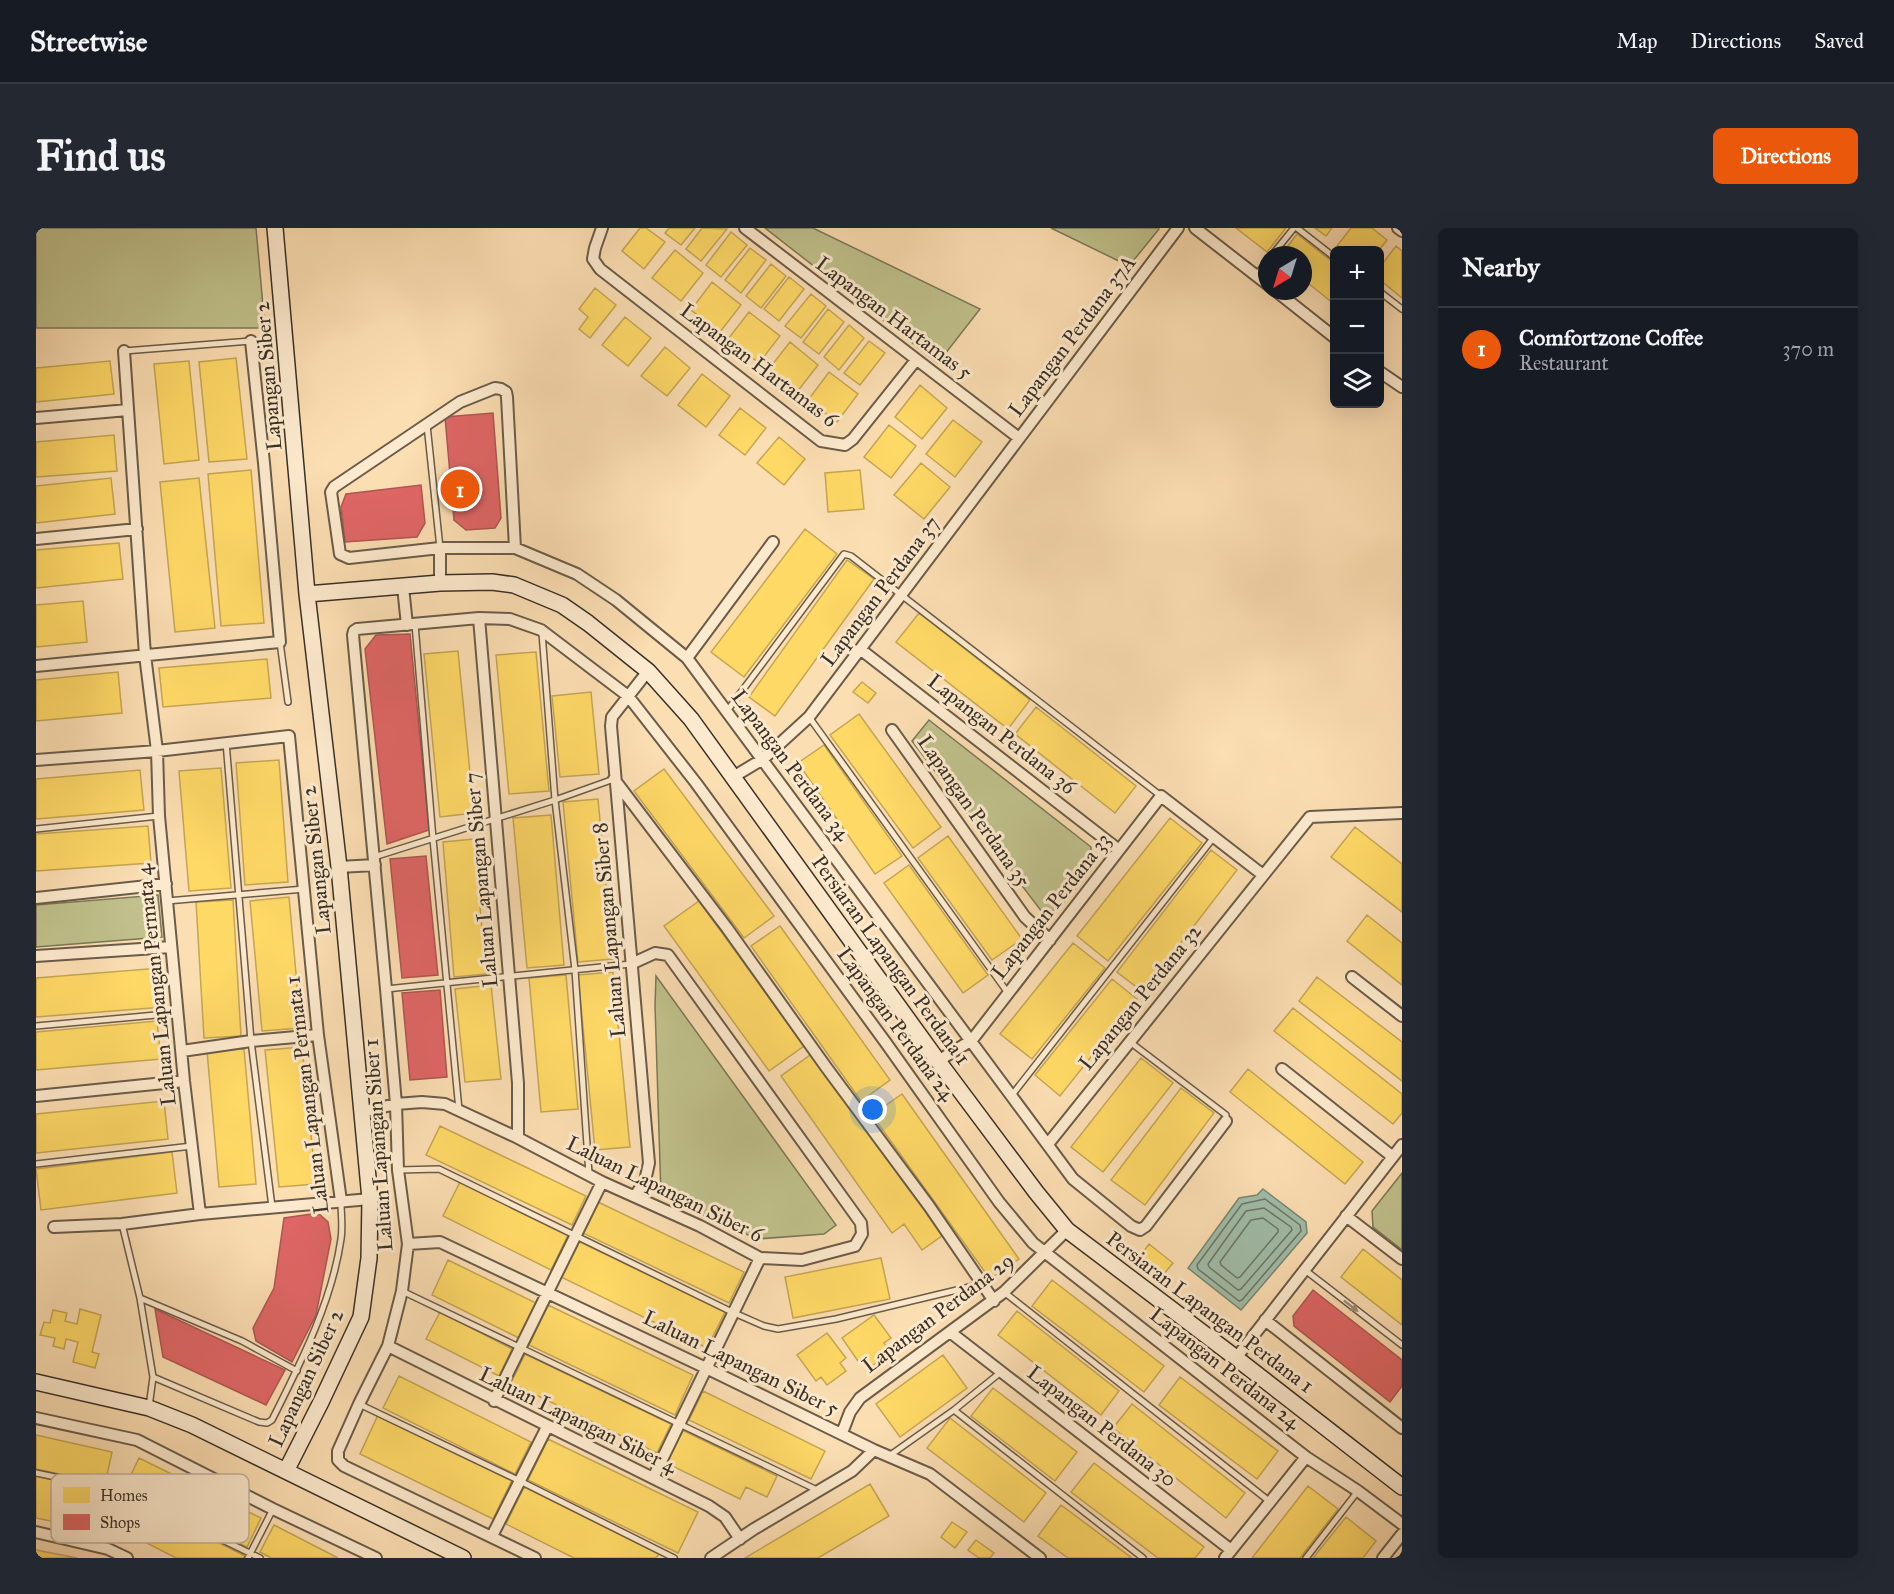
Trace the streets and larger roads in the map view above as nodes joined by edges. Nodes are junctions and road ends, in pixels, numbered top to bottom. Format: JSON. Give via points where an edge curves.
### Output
{"nodes":[{"id":1,"x":276,"y":228,"type":"edge"},
{"id":2,"x":602,"y":228,"type":"edge"},
{"id":3,"x":745,"y":228,"type":"edge"},
{"id":4,"x":1178,"y":228,"type":"edge"},
{"id":5,"x":1195,"y":228,"type":"edge"},
{"id":6,"x":1398,"y":228,"type":"edge"},
{"id":7,"x":1402,"y":231,"type":"edge"},
{"id":8,"x":1258,"y":277,"type":"edge"},
{"id":9,"x":1288,"y":300,"type":"edge"},
{"id":10,"x":1330,"y":333,"type":"edge"},
{"id":11,"x":251,"y":341,"type":"road end"},
{"id":12,"x":124,"y":351,"type":"road end"},
{"id":13,"x":916,"y":360,"type":"junction"},
{"id":14,"x":1384,"y":375,"type":"edge"},
{"id":15,"x":1402,"y":387,"type":"edge"},
{"id":16,"x":128,"y":410,"type":"junction"},
{"id":17,"x":36,"y":418,"type":"edge"},
{"id":18,"x":1019,"y":438,"type":"junction"},
{"id":19,"x":137,"y":529,"type":"junction"},
{"id":20,"x":36,"y":538,"type":"edge"},
{"id":21,"x":773,"y":542,"type":"dead end"},
{"id":22,"x":440,"y":548,"type":"junction"},
{"id":23,"x":515,"y":548,"type":"junction"},
{"id":24,"x":440,"y":583,"type":"junction"},
{"id":25,"x":403,"y":587,"type":"junction"},
{"id":26,"x":307,"y":594,"type":"junction"},
{"id":27,"x":479,"y":618,"type":"junction"},
{"id":28,"x":412,"y":625,"type":"junction"},
{"id":29,"x":354,"y":631,"type":"joint"},
{"id":30,"x":860,"y":649,"type":"junction"},
{"id":31,"x":145,"y":656,"type":"junction"},
{"id":32,"x":687,"y":658,"type":"junction"},
{"id":33,"x":36,"y":666,"type":"edge"},
{"id":34,"x":648,"y":671,"type":"junction"},
{"id":35,"x":628,"y":696,"type":"junction"},
{"id":36,"x":892,"y":730,"type":"dead end"},
{"id":37,"x":157,"y":751,"type":"junction"},
{"id":38,"x":763,"y":759,"type":"junction"},
{"id":39,"x":36,"y":760,"type":"edge"},
{"id":40,"x":733,"y":777,"type":"junction"},
{"id":41,"x":614,"y":779,"type":"junction"},
{"id":42,"x":1401,"y":816,"type":"edge"},
{"id":43,"x":1119,"y":850,"type":"junction"},
{"id":44,"x":375,"y":861,"type":"junction"},
{"id":45,"x":339,"y":867,"type":"junction"},
{"id":46,"x":1263,"y":875,"type":"junction"},
{"id":47,"x":166,"y":884,"type":"junction"},
{"id":48,"x":36,"y":898,"type":"edge"},
{"id":49,"x":1050,"y":940,"type":"junction"},
{"id":50,"x":171,"y":947,"type":"junction"},
{"id":51,"x":36,"y":956,"type":"edge"},
{"id":52,"x":631,"y":964,"type":"junction"},
{"id":53,"x":1352,"y":977,"type":"dead end"},
{"id":54,"x":1402,"y":1016,"type":"edge"},
{"id":55,"x":318,"y":1035,"type":"junction"},
{"id":56,"x":972,"y":1040,"type":"junction"},
{"id":57,"x":182,"y":1051,"type":"junction"},
{"id":58,"x":938,"y":1061,"type":"junction"},
{"id":59,"x":1282,"y":1069,"type":"dead end"},
{"id":60,"x":184,"y":1081,"type":"junction"},
{"id":61,"x":36,"y":1096,"type":"edge"},
{"id":62,"x":396,"y":1104,"type":"junction"},
{"id":63,"x":361,"y":1112,"type":"junction"},
{"id":64,"x":1226,"y":1120,"type":"road end"},
{"id":65,"x":518,"y":1138,"type":"junction"},
{"id":66,"x":1048,"y":1144,"type":"junction"},
{"id":67,"x":1402,"y":1145,"type":"edge"},
{"id":68,"x":1393,"y":1157,"type":"junction"},
{"id":69,"x":602,"y":1182,"type":"junction"},
{"id":70,"x":635,"y":1196,"type":"junction"},
{"id":71,"x":370,"y":1199,"type":"junction"},
{"id":72,"x":341,"y":1201,"type":"junction"},
{"id":73,"x":200,"y":1214,"type":"junction"},
{"id":74,"x":1346,"y":1216,"type":"junction"},
{"id":75,"x":54,"y":1227,"type":"dead end"},
{"id":76,"x":1067,"y":1230,"type":"junction"},
{"id":77,"x":408,"y":1244,"type":"junction"},
{"id":78,"x":1046,"y":1253,"type":"junction"},
{"id":79,"x":760,"y":1258,"type":"junction"},
{"id":80,"x":1402,"y":1259,"type":"edge"},
{"id":81,"x":548,"y":1293,"type":"junction"},
{"id":82,"x":994,"y":1301,"type":"junction"},
{"id":83,"x":1265,"y":1320,"type":"junction"},
{"id":84,"x":950,"y":1332,"type":"junction"},
{"id":85,"x":388,"y":1346,"type":"junction"},
{"id":86,"x":1236,"y":1358,"type":"junction"},
{"id":87,"x":706,"y":1368,"type":"junction"},
{"id":88,"x":36,"y":1382,"type":"edge"},
{"id":89,"x":494,"y":1401,"type":"junction"},
{"id":90,"x":36,"y":1418,"type":"edge"},
{"id":91,"x":547,"y":1426,"type":"junction"},
{"id":92,"x":1402,"y":1428,"type":"edge"},
{"id":93,"x":842,"y":1433,"type":"junction"},
{"id":94,"x":874,"y":1450,"type":"junction"},
{"id":95,"x":1306,"y":1457,"type":"junction"},
{"id":96,"x":286,"y":1471,"type":"junction"},
{"id":97,"x":204,"y":1474,"type":"edge"},
{"id":98,"x":653,"y":1478,"type":"junction"},
{"id":99,"x":1402,"y":1487,"type":"edge"},
{"id":100,"x":249,"y":1497,"type":"edge"},
{"id":101,"x":1402,"y":1524,"type":"edge"},
{"id":102,"x":36,"y":1532,"type":"edge"},
{"id":103,"x":1402,"y":1534,"type":"edge"},
{"id":104,"x":51,"y":1536,"type":"edge"},
{"id":105,"x":492,"y":1536,"type":"junction"},
{"id":106,"x":740,"y":1539,"type":"junction"},
{"id":107,"x":83,"y":1543,"type":"edge"},
{"id":108,"x":1228,"y":1554,"type":"edge"},
{"id":109,"x":127,"y":1558,"type":"edge"},
{"id":110,"x":376,"y":1558,"type":"edge"},
{"id":111,"x":463,"y":1558,"type":"edge"},
{"id":112,"x":535,"y":1558,"type":"edge"},
{"id":113,"x":711,"y":1558,"type":"edge"},
{"id":114,"x":1040,"y":1558,"type":"edge"},
{"id":115,"x":1383,"y":1558,"type":"edge"}],
"edges":[{"from":1,"to":26,"type":"street","name":"Lapangan Siber 2"},
{"from":2,"to":13,"type":"street","name":"Lapangan Hartamas 6","via":[[593,259],[600,269],[821,441],[844,446],[853,439]]},
{"from":3,"to":13,"type":"street","name":"Lapangan Hartamas 5"},
{"from":4,"to":18,"type":"street","name":"Lapangan Perdana 37A"},
{"from":5,"to":8,"type":"street"},
{"from":6,"to":7,"type":"street"},
{"from":9,"to":10,"type":"street"},
{"from":11,"to":31,"type":"street","via":[[280,642]]},
{"from":12,"to":16,"type":"street","name":"Laluan Lapangan Permata 4"},
{"from":13,"to":18,"type":"street","name":"Lapangan Hartamas 5"},
{"from":14,"to":15,"type":"street"},
{"from":16,"to":17,"type":"street"},
{"from":16,"to":19,"type":"street","name":"Laluan Lapangan Permata 4"},
{"from":18,"to":30,"type":"street","name":"Lapangan Perdana 37"},
{"from":19,"to":20,"type":"street"},
{"from":19,"to":31,"type":"street","name":"Laluan Lapangan Permata 4"},
{"from":21,"to":32,"type":"street"},
{"from":22,"to":23,"type":"street","name":"Lapangan Perdana 34"},
{"from":22,"to":23,"type":"street","name":"Lapangan Perdana 34","via":[[349,558],[340,554],[332,492],[460,402],[495,388],[506,392]]},
{"from":22,"to":24,"type":"street"},
{"from":23,"to":32,"type":"street","name":"Lapangan Perdana 34","via":[[577,574],[616,600]]},
{"from":24,"to":25,"type":"street","name":"Persiaran Lapangan Perdana 1"},
{"from":24,"to":34,"type":"street","name":"Persiaran Lapangan Perdana 1","via":[[492,582],[534,592],[562,605]]},
{"from":25,"to":26,"type":"street","name":"Persiaran Lapangan Perdana 1"},
{"from":25,"to":28,"type":"street"},
{"from":26,"to":45,"type":"street","name":"Lapangan Siber 2"},
{"from":27,"to":28,"type":"street","name":"Lapangan Perdana 24"},
{"from":27,"to":35,"type":"street","name":"Lapangan Perdana 24","via":[[510,619],[542,630]]},
{"from":27,"to":65,"type":"street","name":"Laluan Lapangan Siber 7","via":[[518,1083]]},
{"from":28,"to":29,"type":"street","name":"Lapangan Perdana 24"},
{"from":29,"to":44,"type":"street","name":"Laluan Lapangan Siber 1"},
{"from":30,"to":38,"type":"street","name":"Lapangan Perdana 37","via":[[809,717]]},
{"from":30,"to":43,"type":"street","name":"Lapangan Perdana 36"},
{"from":31,"to":33,"type":"street"},
{"from":31,"to":37,"type":"street","name":"Laluan Lapangan Permata 4"},
{"from":32,"to":38,"type":"street","name":"Lapangan Perdana 34"},
{"from":34,"to":35,"type":"street","name":"Laluan Lapangan Siber 8"},
{"from":34,"to":40,"type":"street","name":"Persiaran Lapangan Perdana 1","via":[[691,719]]},
{"from":35,"to":41,"type":"street","name":"Laluan Lapangan Siber 8","via":[[612,717]]},
{"from":35,"to":78,"type":"street","name":"Lapangan Perdana 24","via":[[703,792],[999,1202]]},
{"from":36,"to":49,"type":"street","name":"Lapangan Perdana 35","via":[[1025,917]]},
{"from":37,"to":39,"type":"street"},
{"from":37,"to":47,"type":"street","name":"Laluan Lapangan Permata 4"},
{"from":37,"to":55,"type":"street","name":"Laluan Lapangan Permata 1","via":[[286,735],[290,738]]},
{"from":38,"to":40,"type":"street","name":"Lapangan Perdana 37"},
{"from":38,"to":56,"type":"street","name":"Lapangan Perdana 34"},
{"from":40,"to":58,"type":"street","name":"Persiaran Lapangan Perdana 1"},
{"from":41,"to":52,"type":"street","name":"Laluan Lapangan Siber 8"},
{"from":41,"to":82,"type":"street","via":[[727,928]]},
{"from":42,"to":46,"type":"street","name":"Lapangan Perdana 32","via":[[1310,817]]},
{"from":43,"to":46,"type":"street","name":"Lapangan Perdana 33","via":[[1161,796]]},
{"from":43,"to":49,"type":"street","name":"Lapangan Perdana 33"},
{"from":44,"to":45,"type":"street"},
{"from":44,"to":62,"type":"street","name":"Laluan Lapangan Siber 1"},
{"from":45,"to":63,"type":"street","name":"Lapangan Siber 2"},
{"from":46,"to":66,"type":"street","name":"Lapangan Perdana 32"},
{"from":47,"to":48,"type":"street"},
{"from":47,"to":50,"type":"street","name":"Laluan Lapangan Permata 4"},
{"from":49,"to":56,"type":"street","name":"Lapangan Perdana 33"},
{"from":50,"to":51,"type":"street"},
{"from":50,"to":57,"type":"street","name":"Laluan Lapangan Permata 4"},
{"from":52,"to":70,"type":"street","name":"Laluan Lapangan Siber 8","via":[[649,1163],[645,1181]]},
{"from":52,"to":79,"type":"street","name":"Laluan Lapangan Siber 6","via":[[655,953],[668,955],[861,1222],[862,1234],[855,1246],[802,1260]]},
{"from":53,"to":54,"type":"street"},
{"from":55,"to":57,"type":"street"},
{"from":55,"to":72,"type":"street","name":"Laluan Lapangan Permata 1"},
{"from":56,"to":58,"type":"street"},
{"from":56,"to":66,"type":"street","name":"Lapangan Perdana 34"},
{"from":57,"to":60,"type":"street","name":"Laluan Lapangan Permata 4"},
{"from":58,"to":76,"type":"street","name":"Persiaran Lapangan Perdana 1"},
{"from":59,"to":68,"type":"street"},
{"from":60,"to":61,"type":"street"},
{"from":60,"to":73,"type":"street","name":"Laluan Lapangan Permata 4"},
{"from":62,"to":63,"type":"street","name":"Laluan Lapangan Siber 6"},
{"from":62,"to":65,"type":"street","name":"Laluan Lapangan Siber 6","via":[[445,1104]]},
{"from":62,"to":77,"type":"street","name":"Laluan Lapangan Siber 1","via":[[398,1170]]},
{"from":63,"to":71,"type":"street","name":"Lapangan Siber 2"},
{"from":64,"to":66,"type":"street","name":"Lapangan Perdana 34","via":[[1140,1230],[1073,1179]]},
{"from":65,"to":69,"type":"street","name":"Laluan Lapangan Siber 6"},
{"from":67,"to":68,"type":"street"},
{"from":68,"to":74,"type":"street"},
{"from":69,"to":70,"type":"street","name":"Laluan Lapangan Siber 6"},
{"from":69,"to":81,"type":"street"},
{"from":70,"to":79,"type":"street","name":"Laluan Lapangan Siber 6"},
{"from":71,"to":72,"type":"street"},
{"from":71,"to":96,"type":"street","name":"Lapangan Siber 2","via":[[369,1258],[361,1317]]},
{"from":72,"to":73,"type":"street"},
{"from":73,"to":75,"type":"street","via":[[122,1224]]},
{"from":74,"to":80,"type":"street"},
{"from":74,"to":83,"type":"street"},
{"from":76,"to":78,"type":"street","name":"Lapangan Perdana 29"},
{"from":76,"to":86,"type":"street","name":"Persiaran Lapangan Perdana 1"},
{"from":77,"to":81,"type":"street","name":"Laluan Lapangan Siber 5","via":[[440,1242]]},
{"from":77,"to":85,"type":"street","name":"Laluan Lapangan Siber 1","via":[[402,1291]]},
{"from":78,"to":82,"type":"street","name":"Lapangan Perdana 29"},
{"from":78,"to":95,"type":"street","name":"Lapangan Perdana 24"},
{"from":79,"to":87,"type":"street"},
{"from":81,"to":87,"type":"street","name":"Laluan Lapangan Siber 5"},
{"from":81,"to":89,"type":"street"},
{"from":82,"to":84,"type":"street","name":"Lapangan Perdana 29"},
{"from":83,"to":86,"type":"street"},
{"from":83,"to":92,"type":"street"},
{"from":84,"to":93,"type":"street","name":"Lapangan Perdana 29","via":[[860,1398]]},
{"from":84,"to":108,"type":"street","name":"Lapangan Perdana 30"},
{"from":85,"to":89,"type":"street","name":"Laluan Lapangan Siber 4"},
{"from":85,"to":105,"type":"street","name":"Laluan Lapangan Siber 1","via":[[359,1404],[338,1460]]},
{"from":86,"to":99,"type":"street","name":"Persiaran Lapangan Perdana 1"},
{"from":87,"to":93,"type":"street","name":"Laluan Lapangan Siber 5"},
{"from":87,"to":98,"type":"street"},
{"from":88,"to":96,"type":"street","via":[[149,1408]]},
{"from":89,"to":91,"type":"street","name":"Laluan Lapangan Siber 4"},
{"from":90,"to":97,"type":"street","via":[[137,1440]]},
{"from":91,"to":98,"type":"street","name":"Laluan Lapangan Siber 4"},
{"from":91,"to":105,"type":"street"},
{"from":93,"to":94,"type":"street","name":"Laluan Lapangan Siber 5"},
{"from":94,"to":106,"type":"street","via":[[852,1471]]},
{"from":94,"to":114,"type":"street","name":"Laluan Lapangan Siber 5","via":[[930,1474]]},
{"from":95,"to":101,"type":"street","name":"Lapangan Perdana 24"},
{"from":95,"to":108,"type":"street"},
{"from":96,"to":111,"type":"street"},
{"from":98,"to":106,"type":"street","name":"Laluan Lapangan Siber 4","via":[[725,1517]]},
{"from":100,"to":110,"type":"street"},
{"from":102,"to":104,"type":"street"},
{"from":103,"to":115,"type":"street"},
{"from":105,"to":112,"type":"street","name":"Laluan Lapangan Siber 1"},
{"from":106,"to":113,"type":"street"},
{"from":107,"to":109,"type":"street"}]}
